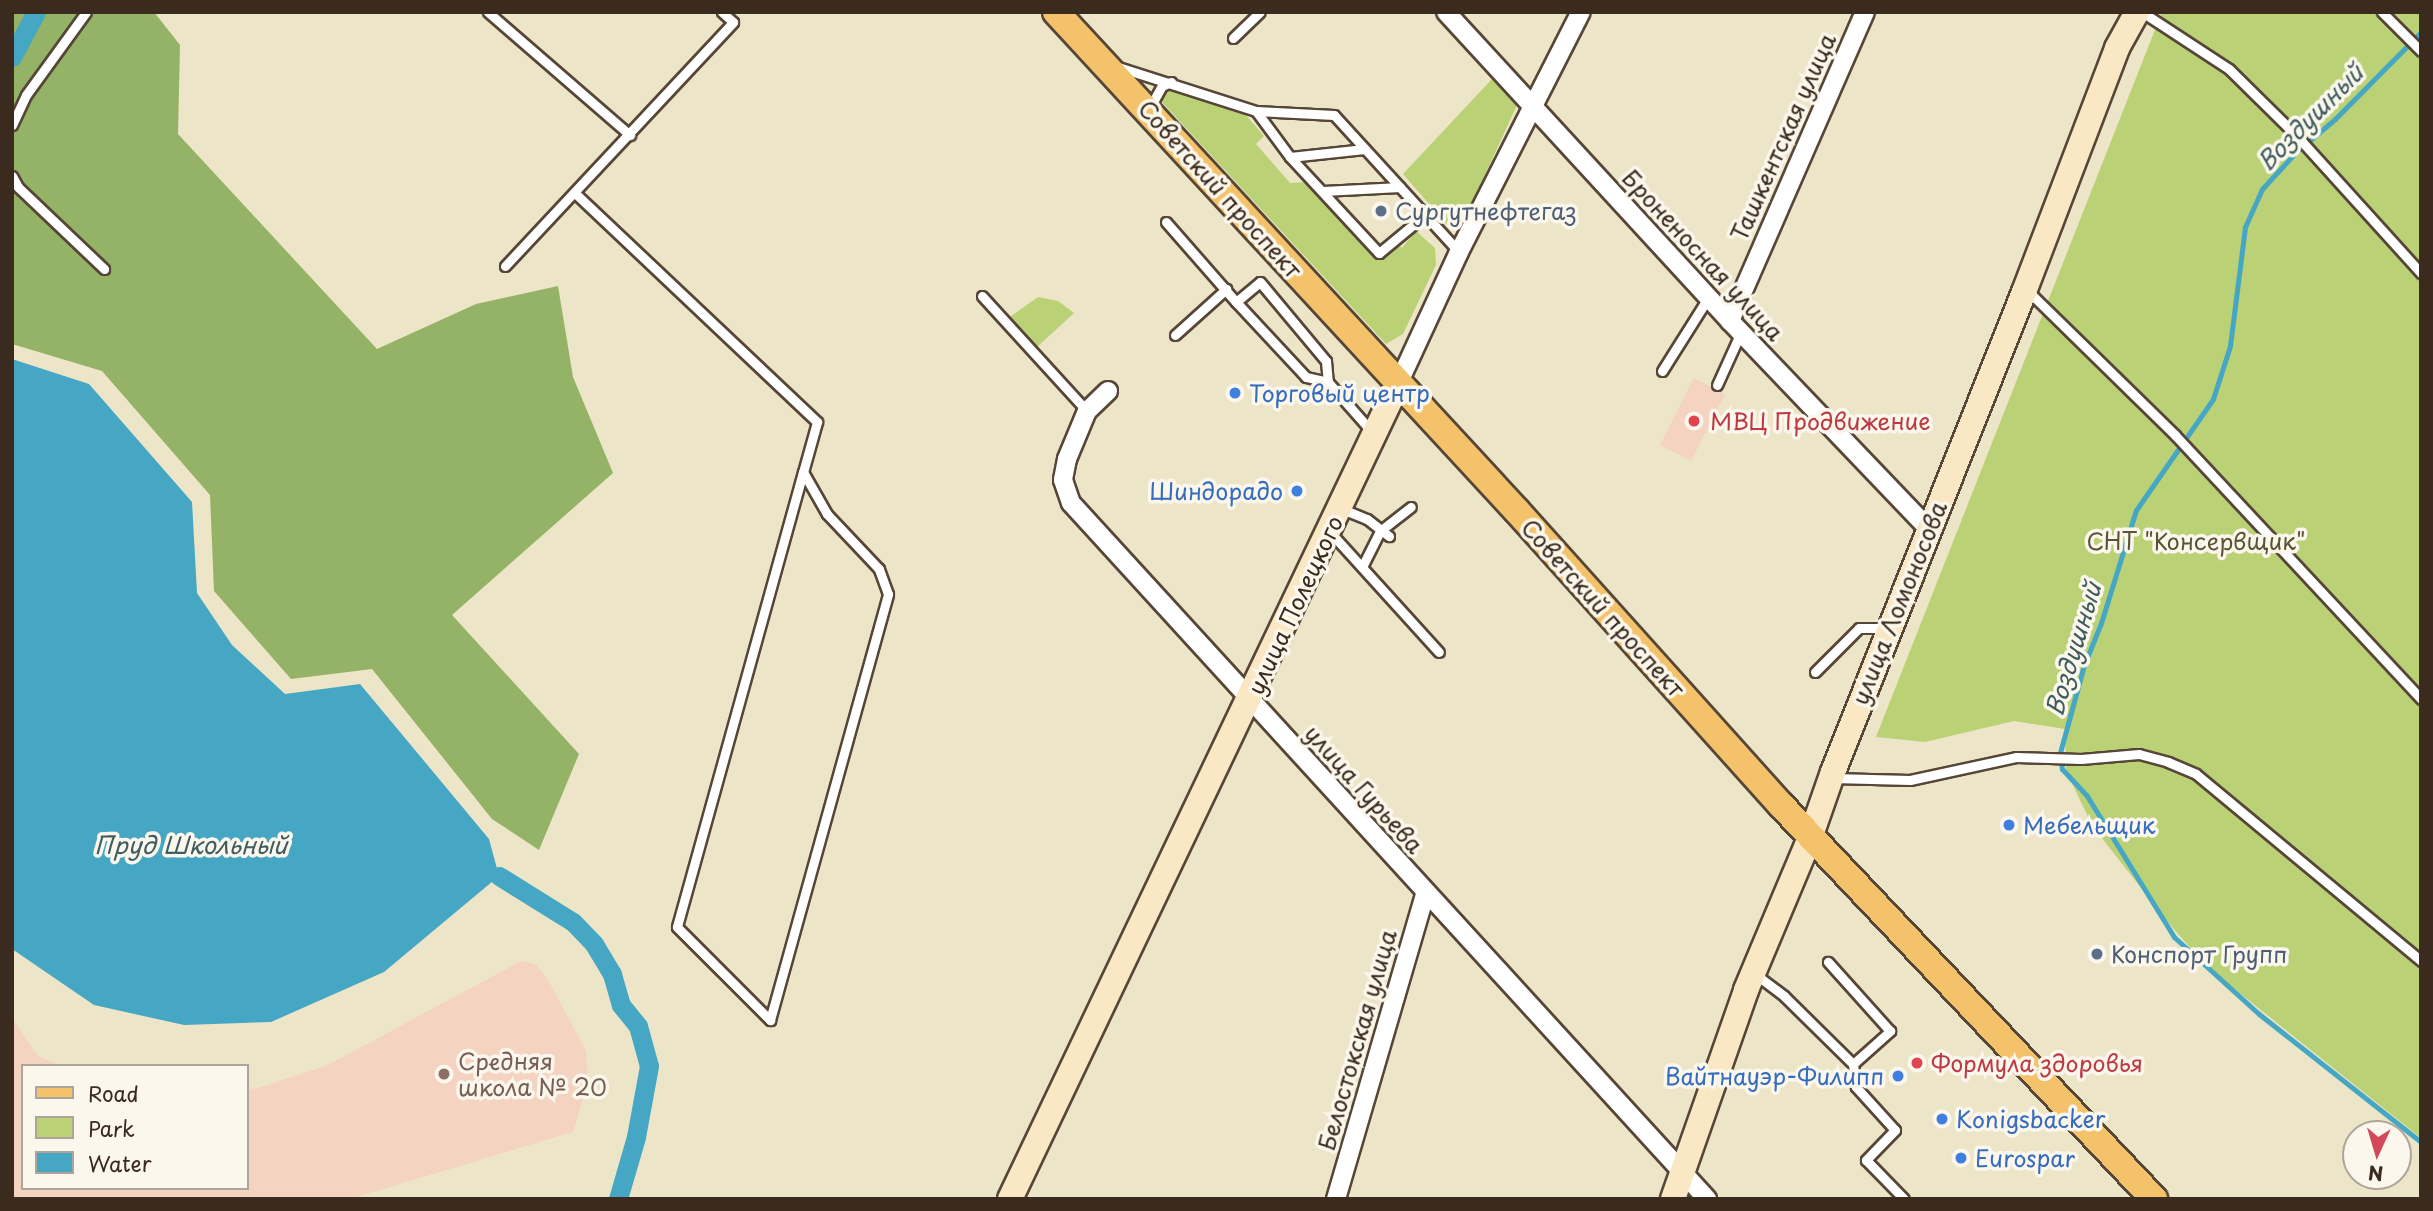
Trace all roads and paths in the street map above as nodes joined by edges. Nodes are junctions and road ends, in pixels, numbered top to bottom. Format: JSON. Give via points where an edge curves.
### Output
{"nodes":[{"id":1,"x":86,"y":12,"type":"edge"},
{"id":2,"x":488,"y":12,"type":"edge"},
{"id":3,"x":722,"y":12,"type":"edge"},
{"id":4,"x":1056,"y":12,"type":"edge"},
{"id":5,"x":1260,"y":12,"type":"edge"},
{"id":6,"x":1446,"y":12,"type":"edge"},
{"id":7,"x":1581,"y":12,"type":"edge"},
{"id":8,"x":1865,"y":12,"type":"edge"},
{"id":9,"x":2137,"y":12,"type":"edge"},
{"id":10,"x":2142,"y":12,"type":"edge"},
{"id":11,"x":2382,"y":12,"type":"edge"},
{"id":12,"x":1233,"y":38,"type":"dead end"},
{"id":13,"x":2420,"y":50,"type":"edge"},
{"id":14,"x":1106,"y":64,"type":"junction"},
{"id":15,"x":1171,"y":82,"type":"junction"},
{"id":16,"x":1534,"y":109,"type":"junction"},
{"id":17,"x":1148,"y":110,"type":"junction"},
{"id":18,"x":1256,"y":111,"type":"junction"},
{"id":19,"x":12,"y":125,"type":"edge"},
{"id":20,"x":630,"y":135,"type":"junction"},
{"id":21,"x":1365,"y":149,"type":"junction"},
{"id":22,"x":1290,"y":157,"type":"junction"},
{"id":23,"x":12,"y":176,"type":"edge"},
{"id":24,"x":1400,"y":187,"type":"junction"},
{"id":25,"x":1323,"y":191,"type":"junction"},
{"id":26,"x":575,"y":193,"type":"junction"},
{"id":27,"x":1425,"y":215,"type":"junction"},
{"id":28,"x":1166,"y":222,"type":"dead end"},
{"id":29,"x":1459,"y":252,"type":"junction"},
{"id":30,"x":505,"y":266,"type":"dead end"},
{"id":31,"x":104,"y":269,"type":"dead end"},
{"id":32,"x":2421,"y":273,"type":"edge"},
{"id":33,"x":1226,"y":289,"type":"junction"},
{"id":34,"x":2025,"y":289,"type":"junction"},
{"id":35,"x":982,"y":296,"type":"dead end"},
{"id":36,"x":1708,"y":298,"type":"junction"},
{"id":37,"x":1236,"y":302,"type":"junction"},
{"id":38,"x":1735,"y":326,"type":"junction"},
{"id":39,"x":1175,"y":335,"type":"dead end"},
{"id":40,"x":1662,"y":371,"type":"dead end"},
{"id":41,"x":1328,"y":382,"type":"junction"},
{"id":42,"x":1398,"y":384,"type":"junction"},
{"id":43,"x":1717,"y":385,"type":"dead end"},
{"id":44,"x":1108,"y":391,"type":"dead end"},
{"id":45,"x":1087,"y":411,"type":"junction"},
{"id":46,"x":1375,"y":436,"type":"junction"},
{"id":47,"x":803,"y":472,"type":"junction"},
{"id":48,"x":1411,"y":507,"type":"dead end"},
{"id":49,"x":1341,"y":508,"type":"junction"},
{"id":50,"x":1929,"y":529,"type":"junction"},
{"id":51,"x":1330,"y":532,"type":"junction"},
{"id":52,"x":1385,"y":532,"type":"junction"},
{"id":53,"x":1363,"y":568,"type":"junction"},
{"id":54,"x":1890,"y":628,"type":"junction"},
{"id":55,"x":1439,"y":652,"type":"dead end"},
{"id":56,"x":1815,"y":672,"type":"dead end"},
{"id":57,"x":1251,"y":699,"type":"junction"},
{"id":58,"x":2421,"y":699,"type":"edge"},
{"id":59,"x":1830,"y":778,"type":"junction"},
{"id":60,"x":1811,"y":835,"type":"junction"},
{"id":61,"x":1425,"y":894,"type":"junction"},
{"id":62,"x":2421,"y":961,"type":"edge"},
{"id":63,"x":1828,"y":962,"type":"dead end"},
{"id":64,"x":1754,"y":973,"type":"junction"},
{"id":65,"x":1853,"y":1064,"type":"junction"},
{"id":66,"x":1681,"y":1171,"type":"junction"},
{"id":67,"x":1010,"y":1199,"type":"edge"},
{"id":68,"x":1336,"y":1199,"type":"edge"},
{"id":69,"x":1672,"y":1199,"type":"edge"},
{"id":70,"x":1707,"y":1199,"type":"edge"},
{"id":71,"x":1904,"y":1199,"type":"edge"},
{"id":72,"x":2154,"y":1199,"type":"edge"}],
"edges":[{"from":1,"to":19,"type":"lane","via":[[26,95]]},
{"from":2,"to":20,"type":"lane"},
{"from":3,"to":20,"type":"lane","via":[[733,22]]},
{"from":4,"to":14,"type":"main road","name":"Советский проспект"},
{"from":5,"to":12,"type":"lane"},
{"from":6,"to":16,"type":"street","name":"Броненосная улица"},
{"from":7,"to":16,"type":"street","name":"улица Полецкого"},
{"from":8,"to":38,"type":"street","name":"Ташкентская улица"},
{"from":9,"to":34,"type":"street","name":"улица Ломоносова","via":[[2117,48]]},
{"from":10,"to":32,"type":"lane","via":[[2229,69],[2297,136]]},
{"from":11,"to":13,"type":"lane"},
{"from":14,"to":15,"type":"lane"},
{"from":14,"to":17,"type":"main road","name":"Советский проспект"},
{"from":15,"to":17,"type":"lane","via":[[1162,86]]},
{"from":15,"to":18,"type":"lane"},
{"from":16,"to":29,"type":"street","name":"улица Полецкого"},
{"from":16,"to":36,"type":"street","name":"Броненосная улица"},
{"from":17,"to":42,"type":"main road","name":"Советский проспект"},
{"from":18,"to":21,"type":"lane","via":[[1334,115]]},
{"from":18,"to":22,"type":"lane"},
{"from":20,"to":26,"type":"lane"},
{"from":21,"to":22,"type":"lane"},
{"from":21,"to":24,"type":"lane"},
{"from":22,"to":25,"type":"lane"},
{"from":23,"to":31,"type":"lane"},
{"from":24,"to":25,"type":"lane"},
{"from":24,"to":27,"type":"lane"},
{"from":25,"to":27,"type":"lane","via":[[1379,253]]},
{"from":26,"to":30,"type":"lane"},
{"from":26,"to":47,"type":"lane","via":[[817,422]]},
{"from":27,"to":29,"type":"lane"},
{"from":28,"to":33,"type":"lane"},
{"from":29,"to":42,"type":"street","name":"улица Полецкого"},
{"from":33,"to":37,"type":"lane"},
{"from":33,"to":39,"type":"lane"},
{"from":34,"to":50,"type":"street","name":"улица Ломоносова"},
{"from":34,"to":58,"type":"lane","via":[[2175,435]]},
{"from":35,"to":45,"type":"lane"},
{"from":36,"to":38,"type":"street","name":"Броненосная улица"},
{"from":36,"to":40,"type":"lane"},
{"from":37,"to":41,"type":"lane","via":[[1306,377]]},
{"from":37,"to":41,"type":"lane","via":[[1260,282],[1325,361]]},
{"from":38,"to":43,"type":"lane"},
{"from":38,"to":50,"type":"street","name":"Броненосная улица"},
{"from":41,"to":46,"type":"lane"},
{"from":42,"to":46,"type":"street","name":"улица Полецкого"},
{"from":42,"to":60,"type":"main road","name":"Советский проспект"},
{"from":44,"to":45,"type":"street","name":"улица Гурьева"},
{"from":45,"to":57,"type":"street","name":"улица Гурьева","via":[[1063,480],[1071,503]]},
{"from":46,"to":49,"type":"street","name":"улица Полецкого"},
{"from":47,"to":47,"type":"lane","via":[[677,927],[770,1020],[888,594],[878,569],[827,514]]},
{"from":48,"to":52,"type":"lane"},
{"from":49,"to":51,"type":"street","name":"улица Полецкого"},
{"from":49,"to":52,"type":"lane"},
{"from":50,"to":54,"type":"street","name":"улица Ломоносова"},
{"from":51,"to":53,"type":"lane"},
{"from":51,"to":57,"type":"street","name":"улица Полецкого"},
{"from":52,"to":53,"type":"lane","via":[[1372,542]]},
{"from":53,"to":55,"type":"lane"},
{"from":54,"to":56,"type":"lane","via":[[1859,628]]},
{"from":54,"to":59,"type":"street","name":"улица Ломоносова"},
{"from":57,"to":61,"type":"street","name":"улица Гурьева"},
{"from":57,"to":67,"type":"street","name":"улица Полецкого"},
{"from":59,"to":60,"type":"street","name":"улица Ломоносова"},
{"from":59,"to":62,"type":"lane","via":[[1910,780],[2016,757],[2139,754],[2196,774]]},
{"from":60,"to":64,"type":"street","name":"улица Ломоносова"},
{"from":60,"to":72,"type":"main road","name":"Советский проспект"},
{"from":61,"to":66,"type":"street","name":"улица Гурьева"},
{"from":61,"to":68,"type":"street","name":"Белостокская улица"},
{"from":63,"to":65,"type":"lane","via":[[1890,1031]]},
{"from":64,"to":65,"type":"lane"},
{"from":64,"to":66,"type":"street","name":"улица Ломоносова"},
{"from":65,"to":71,"type":"lane","via":[[1856,1087],[1895,1130],[1866,1160]]},
{"from":66,"to":69,"type":"street","name":"улица Ломоносова"},
{"from":66,"to":70,"type":"street","name":"улица Гурьева"}]}
